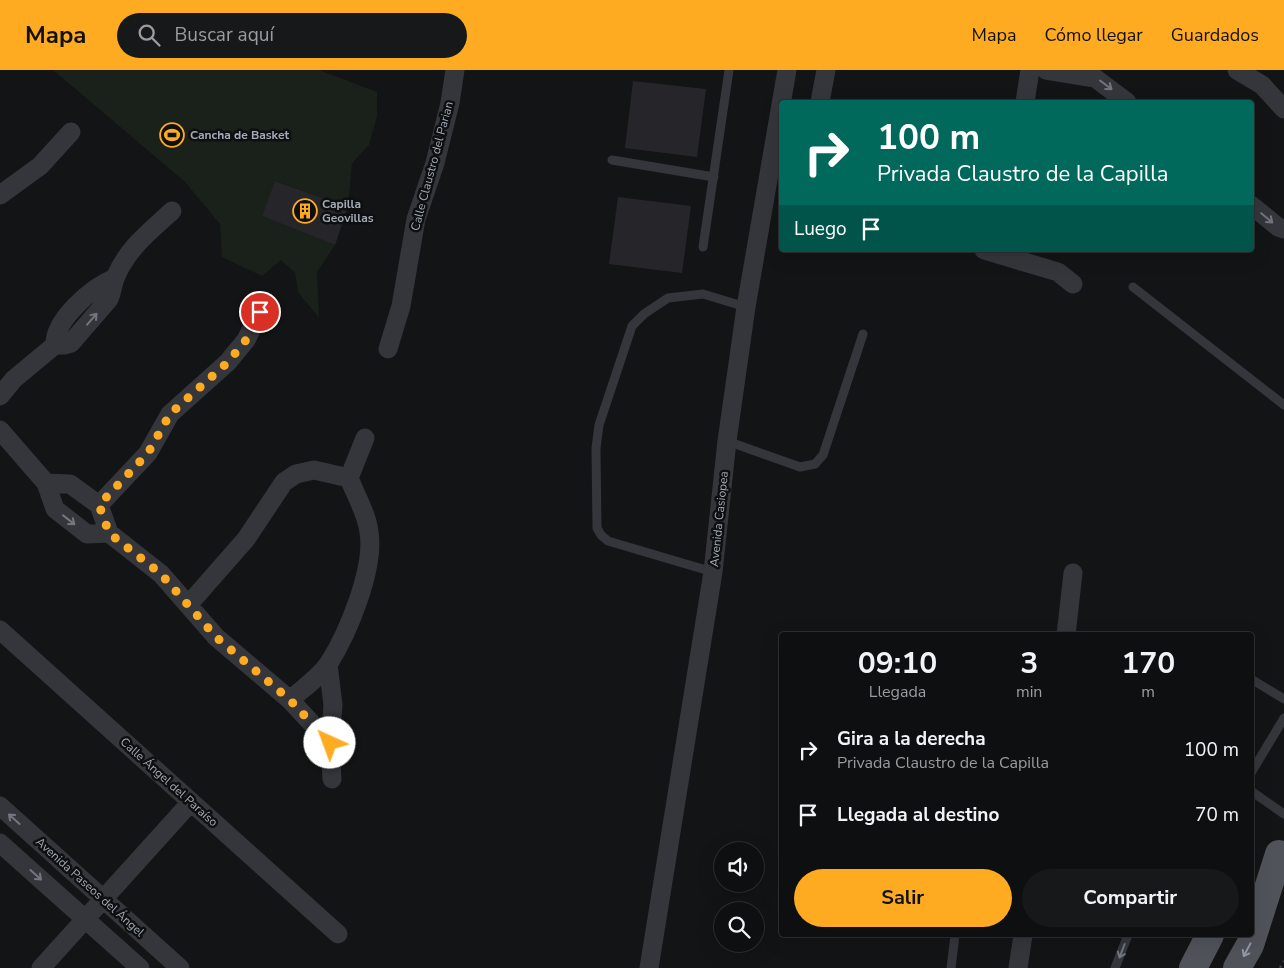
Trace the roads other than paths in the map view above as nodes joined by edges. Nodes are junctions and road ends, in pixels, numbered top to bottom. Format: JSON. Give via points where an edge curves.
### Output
{"nodes":[{"id":1,"x":455,"y":70,"type":"edge"},
{"id":2,"x":727,"y":70,"type":"edge"},
{"id":3,"x":787,"y":70,"type":"edge"},
{"id":4,"x":826,"y":70,"type":"edge"},
{"id":5,"x":1030,"y":70,"type":"edge"},
{"id":6,"x":1046,"y":70,"type":"edge"},
{"id":7,"x":1247,"y":73,"type":"edge"},
{"id":8,"x":782,"y":100,"type":"edge"},
{"id":9,"x":820,"y":100,"type":"edge"},
{"id":10,"x":1025,"y":100,"type":"edge"},
{"id":11,"x":1124,"y":100,"type":"edge"},
{"id":12,"x":1284,"y":109,"type":"edge"},
{"id":13,"x":779,"y":116,"type":"edge"},
{"id":14,"x":71,"y":132,"type":"dead end"},
{"id":15,"x":612,"y":160,"type":"dead end"},
{"id":16,"x":714,"y":177,"type":"junction"},
{"id":17,"x":0,"y":196,"type":"edge"},
{"id":18,"x":1254,"y":207,"type":"edge"},
{"id":19,"x":172,"y":211,"type":"dead end"},
{"id":20,"x":1284,"y":229,"type":"edge"},
{"id":21,"x":703,"y":246,"type":"dead end"},
{"id":22,"x":1004,"y":253,"type":"edge"},
{"id":23,"x":1072,"y":284,"type":"dead end"},
{"id":24,"x":1132,"y":287,"type":"dead end"},
{"id":25,"x":746,"y":307,"type":"junction"},
{"id":26,"x":260,"y":312,"type":"dead end"},
{"id":27,"x":863,"y":334,"type":"dead end"},
{"id":28,"x":388,"y":349,"type":"dead end"},
{"id":29,"x":0,"y":396,"type":"edge"},
{"id":30,"x":1284,"y":405,"type":"edge"},
{"id":31,"x":0,"y":430,"type":"edge"},
{"id":32,"x":365,"y":438,"type":"dead end"},
{"id":33,"x":727,"y":441,"type":"junction"},
{"id":34,"x":349,"y":478,"type":"junction"},
{"id":35,"x":46,"y":483,"type":"junction"},
{"id":36,"x":99,"y":505,"type":"junction"},
{"id":37,"x":109,"y":533,"type":"junction"},
{"id":38,"x":712,"y":572,"type":"junction"},
{"id":39,"x":1074,"y":573,"type":"dead end"},
{"id":40,"x":189,"y":604,"type":"junction"},
{"id":41,"x":0,"y":630,"type":"edge"},
{"id":42,"x":1066,"y":632,"type":"edge"},
{"id":43,"x":328,"y":664,"type":"junction"},
{"id":44,"x":1254,"y":681,"type":"edge"},
{"id":45,"x":1284,"y":699,"type":"edge"},
{"id":46,"x":290,"y":700,"type":"junction"},
{"id":47,"x":1284,"y":718,"type":"edge"},
{"id":48,"x":330,"y":743,"type":"junction"},
{"id":49,"x":1254,"y":768,"type":"edge"},
{"id":50,"x":332,"y":779,"type":"dead end"},
{"id":51,"x":1254,"y":793,"type":"edge"},
{"id":52,"x":192,"y":802,"type":"junction"},
{"id":53,"x":0,"y":806,"type":"edge"},
{"id":54,"x":1284,"y":814,"type":"edge"},
{"id":55,"x":0,"y":843,"type":"edge"},
{"id":56,"x":1281,"y":850,"type":"edge"},
{"id":57,"x":1254,"y":881,"type":"edge"},
{"id":58,"x":104,"y":899,"type":"junction"},
{"id":59,"x":85,"y":919,"type":"junction"},
{"id":60,"x":1254,"y":933,"type":"edge"},
{"id":61,"x":338,"y":934,"type":"dead end"},
{"id":62,"x":954,"y":937,"type":"edge"},
{"id":63,"x":1023,"y":937,"type":"edge"},
{"id":64,"x":1127,"y":937,"type":"edge"},
{"id":65,"x":1209,"y":937,"type":"edge"},
{"id":66,"x":1253,"y":937,"type":"edge"},
{"id":67,"x":41,"y":968,"type":"edge"},
{"id":68,"x":140,"y":968,"type":"edge"},
{"id":69,"x":180,"y":968,"type":"edge"},
{"id":70,"x":650,"y":968,"type":"edge"},
{"id":71,"x":951,"y":968,"type":"edge"},
{"id":72,"x":1018,"y":968,"type":"edge"},
{"id":73,"x":1115,"y":968,"type":"edge"},
{"id":74,"x":1193,"y":968,"type":"edge"},
{"id":75,"x":1237,"y":968,"type":"edge"}],
"edges":[{"from":1,"to":28,"type":"street","name":"Calle Claustro del Parian","via":[[435,163],[416,219],[401,306]]},
{"from":2,"to":16,"type":"lane"},
{"from":3,"to":8,"type":"street","name":"Avenida Casiopea"},
{"from":4,"to":9,"type":"street"},
{"from":5,"to":10,"type":"street"},
{"from":6,"to":11,"type":"street","one_way":true,"via":[[1095,78]]},
{"from":7,"to":12,"type":"street"},
{"from":13,"to":25,"type":"street","name":"Avenida Casiopea"},
{"from":14,"to":17,"type":"street","via":[[40,166]]},
{"from":15,"to":16,"type":"lane"},
{"from":16,"to":21,"type":"lane"},
{"from":18,"to":20,"type":"street","one_way":true},
{"from":19,"to":29,"type":"street","via":[[132,248],[114,278],[109,299],[71,343],[55,345],[14,379]]},
{"from":22,"to":23,"type":"street","via":[[1058,272]]},
{"from":24,"to":30,"type":"lane"},
{"from":25,"to":33,"type":"street","name":"Avenida Casiopea"},
{"from":25,"to":38,"type":"lane","via":[[703,294],[668,298],[644,314],[632,326],[599,424],[596,448],[598,528],[601,535],[608,540]]},
{"from":26,"to":36,"type":"street","via":[[240,348],[170,414],[148,453]]},
{"from":27,"to":33,"type":"lane","via":[[823,455],[815,464],[800,468]]},
{"from":31,"to":35,"type":"street"},
{"from":32,"to":34,"type":"street"},
{"from":33,"to":38,"type":"street","name":"Avenida Casiopea"},
{"from":34,"to":40,"type":"street","via":[[314,470],[296,474],[284,482],[246,540]]},
{"from":34,"to":43,"type":"street","via":[[366,519],[371,550],[364,582],[344,634]]},
{"from":35,"to":36,"type":"street","via":[[70,484]]},
{"from":35,"to":37,"type":"street","one_way":true,"via":[[55,509],[87,534]]},
{"from":36,"to":37,"type":"street"},
{"from":37,"to":40,"type":"street","via":[[161,574]]},
{"from":38,"to":70,"type":"street","name":"Avenida Casiopea"},
{"from":39,"to":42,"type":"street"},
{"from":40,"to":46,"type":"street","via":[[216,637]]},
{"from":41,"to":52,"type":"street","name":"Calle Ángel del Paraíso"},
{"from":43,"to":46,"type":"street"},
{"from":43,"to":48,"type":"street","via":[[333,704]]},
{"from":44,"to":45,"type":"lane"},
{"from":46,"to":48,"type":"street"},
{"from":47,"to":49,"type":"lane"},
{"from":48,"to":50,"type":"street"},
{"from":51,"to":54,"type":"lane"},
{"from":52,"to":58,"type":"street"},
{"from":52,"to":61,"type":"street","name":"Calle Ángel del Paraíso"},
{"from":58,"to":53,"type":"street","name":"Avenida Paseos del Ángel","one_way":true},
{"from":55,"to":59,"type":"street","one_way":true},
{"from":56,"to":57,"type":"main road"},
{"from":56,"to":60,"type":"main road","one_way":true},
{"from":58,"to":59,"type":"street"},
{"from":58,"to":69,"type":"street","name":"Avenida Paseos del Ángel"},
{"from":59,"to":67,"type":"street"},
{"from":59,"to":68,"type":"street"},
{"from":62,"to":71,"type":"lane"},
{"from":63,"to":72,"type":"street"},
{"from":64,"to":73,"type":"lane","one_way":true},
{"from":65,"to":74,"type":"main road"},
{"from":66,"to":75,"type":"main road","one_way":true}]}
